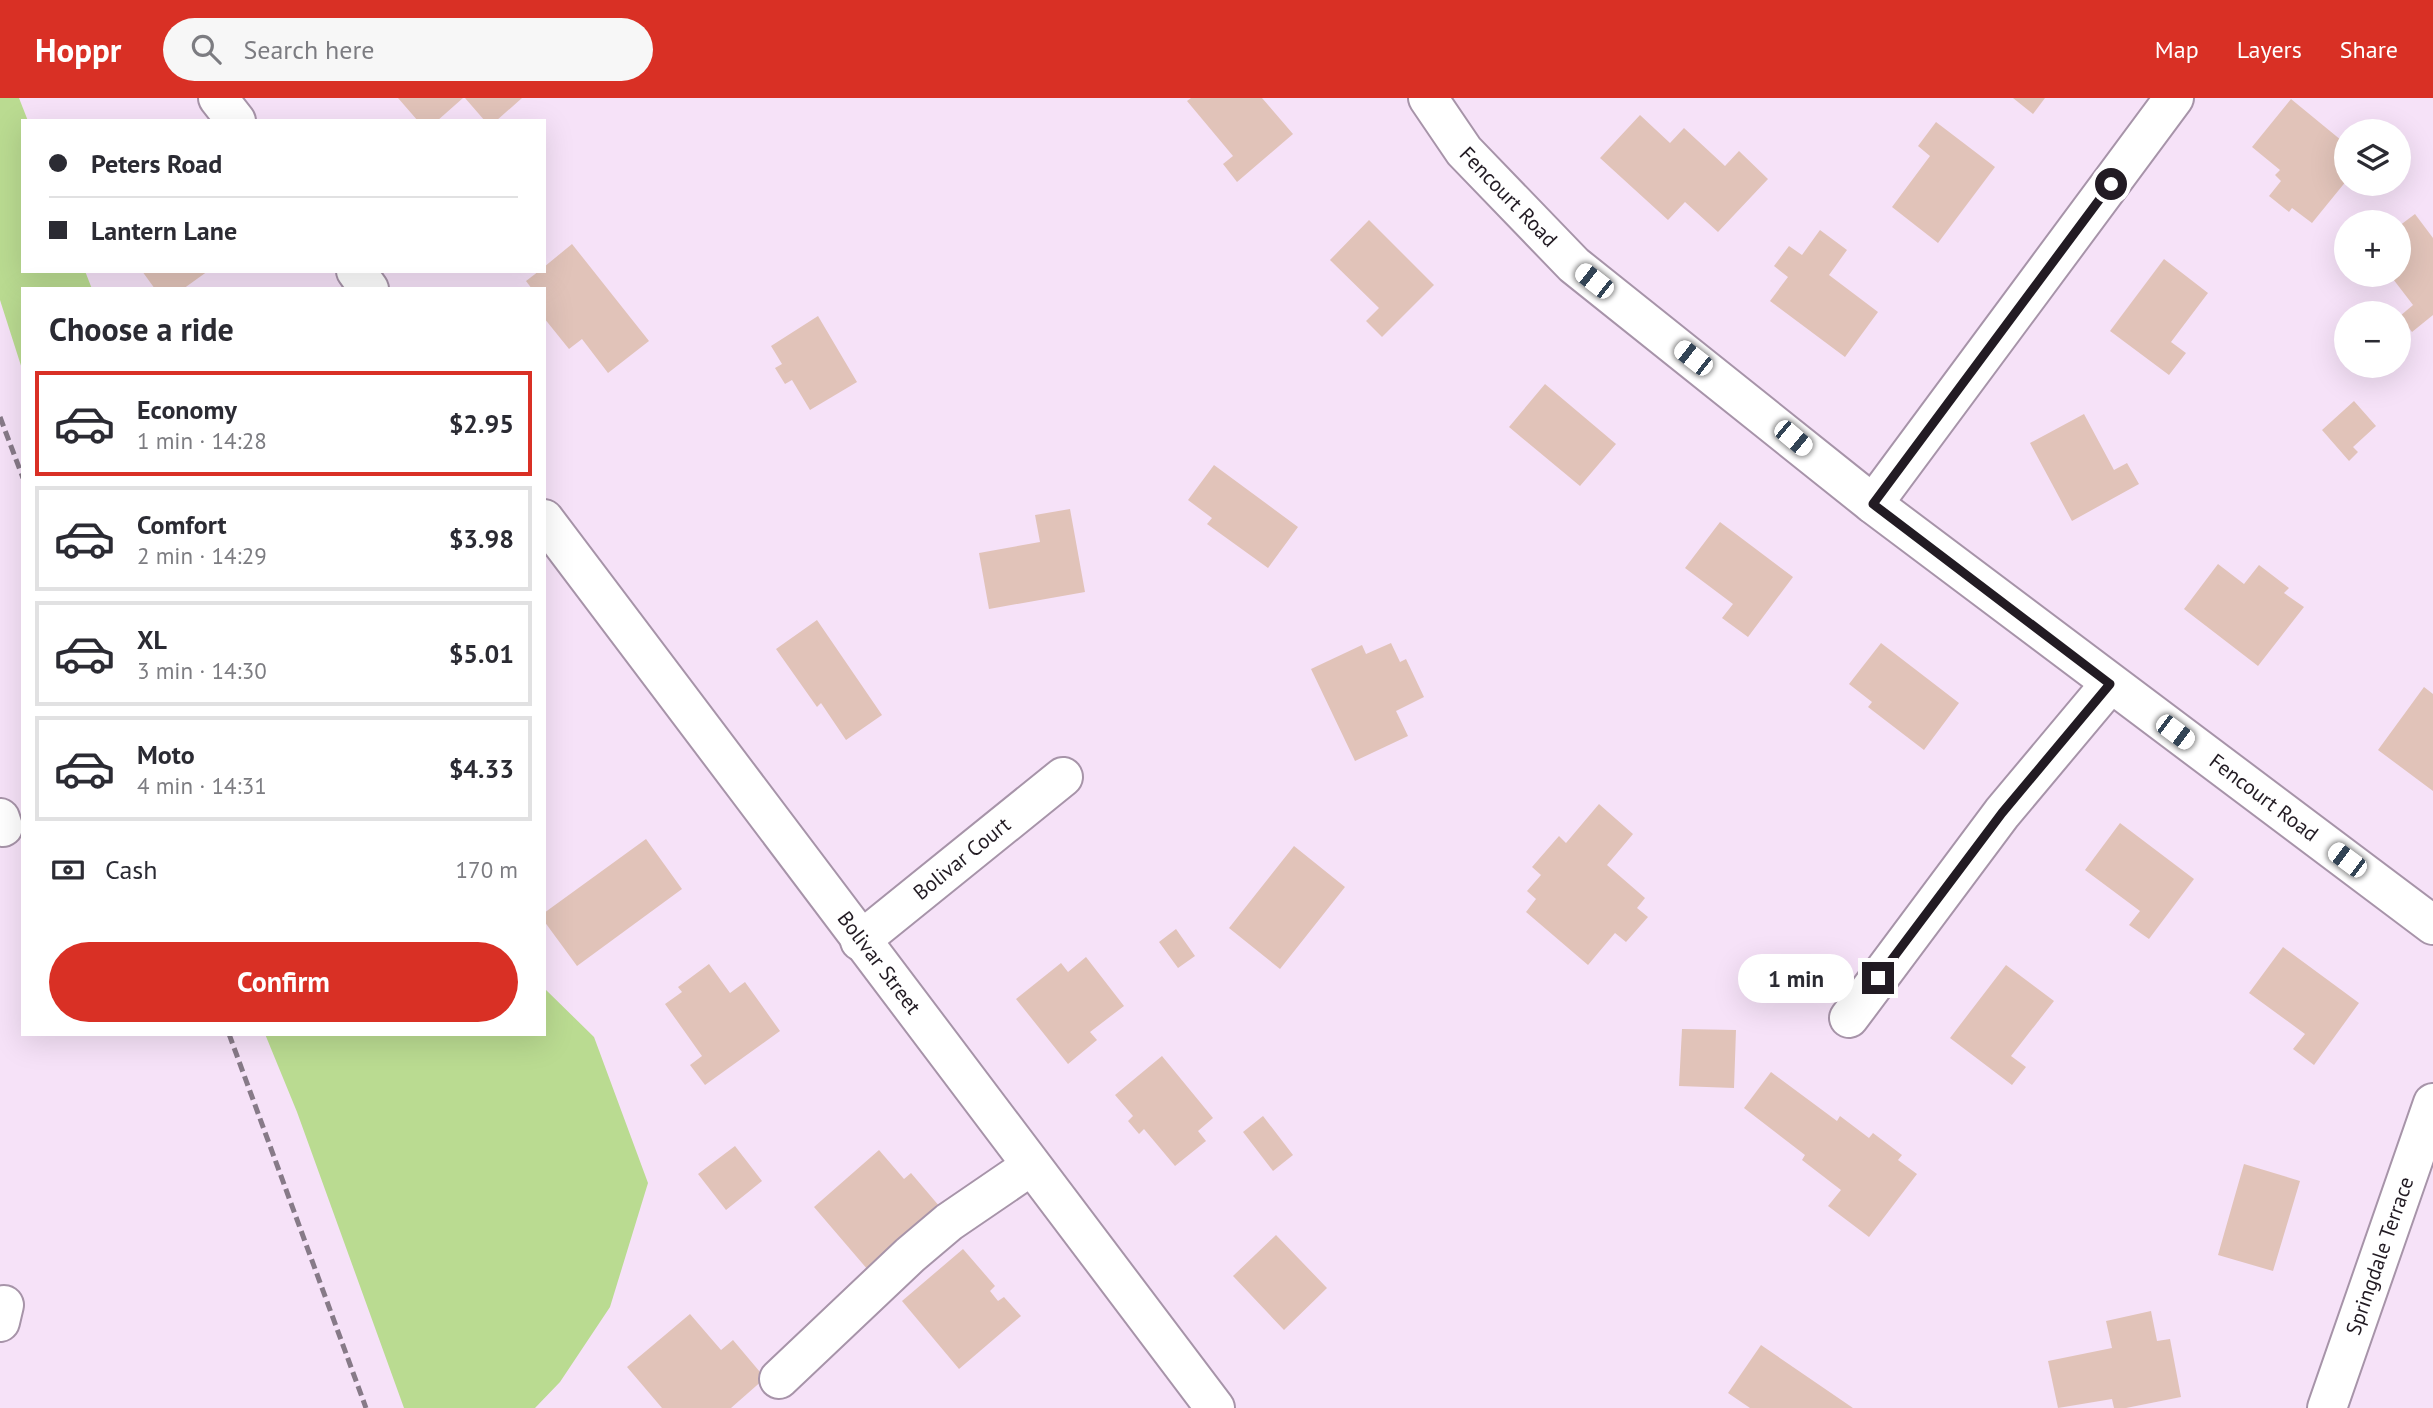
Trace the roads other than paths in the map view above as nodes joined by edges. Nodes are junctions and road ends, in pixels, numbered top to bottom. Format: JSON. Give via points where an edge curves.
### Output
{"nodes":[{"id":1,"x":218,"y":98,"type":"edge"},
{"id":2,"x":1429,"y":98,"type":"edge"},
{"id":3,"x":2175,"y":98,"type":"edge"},
{"id":4,"x":234,"y":119,"type":"edge"},
{"id":5,"x":357,"y":273,"type":"edge"},
{"id":6,"x":367,"y":287,"type":"edge"},
{"id":7,"x":1873,"y":504,"type":"junction"},
{"id":8,"x":546,"y":522,"type":"edge"},
{"id":9,"x":2110,"y":684,"type":"junction"},
{"id":10,"x":1063,"y":777,"type":"dead end"},
{"id":11,"x":2433,"y":925,"type":"edge"},
{"id":12,"x":860,"y":941,"type":"junction"},
{"id":13,"x":1849,"y":1018,"type":"dead end"},
{"id":14,"x":2433,"y":1103,"type":"edge"},
{"id":15,"x":1031,"y":1166,"type":"junction"},
{"id":16,"x":779,"y":1379,"type":"dead end"},
{"id":17,"x":1214,"y":1408,"type":"edge"},
{"id":18,"x":2327,"y":1408,"type":"edge"}],
"edges":[{"from":1,"to":4,"type":"street"},
{"from":2,"to":7,"type":"street","name":"Fencourt Road","via":[[1464,151],[1574,265]]},
{"from":3,"to":7,"type":"street"},
{"from":5,"to":6,"type":"street"},
{"from":7,"to":9,"type":"street","name":"Fencourt Road"},
{"from":8,"to":12,"type":"street","name":"Bolivar Street"},
{"from":9,"to":11,"type":"street","name":"Fencourt Road"},
{"from":9,"to":13,"type":"street","via":[[2002,813]]},
{"from":10,"to":12,"type":"street","name":"Bolivar Court"},
{"from":12,"to":15,"type":"street","name":"Bolivar Street"},
{"from":14,"to":18,"type":"street","name":"Springdale Terrace"},
{"from":15,"to":16,"type":"street","via":[[949,1222]]},
{"from":15,"to":17,"type":"street","name":"Bolivar Street"}]}
